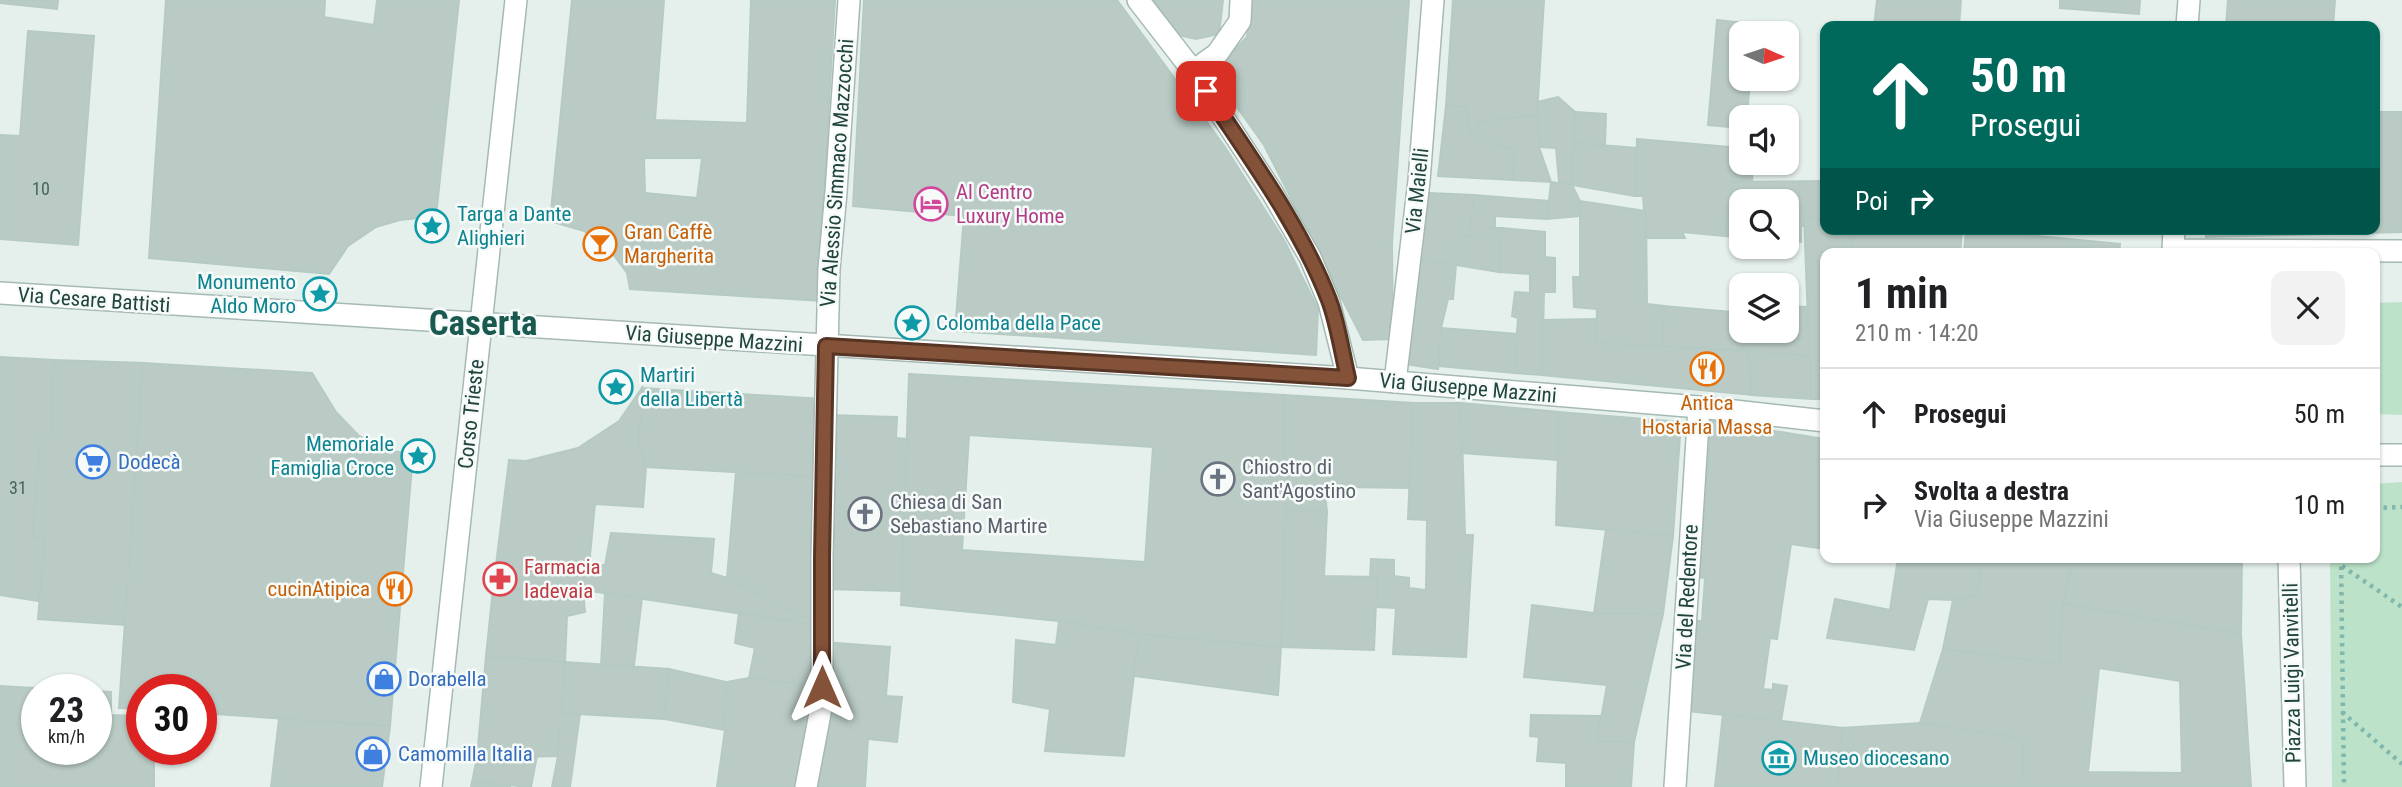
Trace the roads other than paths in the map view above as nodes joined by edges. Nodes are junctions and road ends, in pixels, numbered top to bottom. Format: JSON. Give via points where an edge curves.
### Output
{"nodes":[{"id":1,"x":516,"y":0,"type":"edge"},
{"id":2,"x":849,"y":0,"type":"edge"},
{"id":3,"x":1138,"y":0,"type":"edge"},
{"id":4,"x":1241,"y":0,"type":"edge"},
{"id":5,"x":1433,"y":0,"type":"edge"},
{"id":6,"x":2189,"y":0,"type":"edge"},
{"id":7,"x":2187,"y":21,"type":"edge"},
{"id":8,"x":1193,"y":71,"type":"junction"},
{"id":9,"x":2174,"y":239,"type":"edge"},
{"id":10,"x":2244,"y":248,"type":"edge"},
{"id":11,"x":2380,"y":251,"type":"edge"},
{"id":12,"x":2402,"y":251,"type":"edge"},
{"id":13,"x":0,"y":293,"type":"edge"},
{"id":14,"x":481,"y":322,"type":"junction"},
{"id":15,"x":826,"y":346,"type":"junction"},
{"id":16,"x":1348,"y":378,"type":"junction"},
{"id":17,"x":1395,"y":382,"type":"junction"},
{"id":18,"x":1699,"y":407,"type":"junction"},
{"id":19,"x":1820,"y":420,"type":"edge"},
{"id":20,"x":2380,"y":455,"type":"edge"},
{"id":21,"x":2402,"y":455,"type":"edge"},
{"id":22,"x":2289,"y":563,"type":"edge"},
{"id":23,"x":431,"y":787,"type":"edge"},
{"id":24,"x":806,"y":787,"type":"edge"},
{"id":25,"x":1675,"y":787,"type":"edge"},
{"id":26,"x":2295,"y":787,"type":"edge"}],
"edges":[{"from":1,"to":14,"type":"street","name":"Corso Trieste"},
{"from":2,"to":15,"type":"street","name":"Via Alessio Simmaco Mazzocchi"},
{"from":3,"to":8,"type":"street"},
{"from":4,"to":8,"type":"street","via":[[1240,21],[1217,54]]},
{"from":5,"to":17,"type":"street","name":"Via Maielli","via":[[1419,181]]},
{"from":6,"to":7,"type":"street"},
{"from":8,"to":16,"type":"street","via":[[1310,257],[1329,302]]},
{"from":9,"to":10,"type":"street"},
{"from":11,"to":12,"type":"street"},
{"from":13,"to":14,"type":"street","name":"Via Cesare Battisti"},
{"from":14,"to":15,"type":"street","name":"Via Giuseppe Mazzini"},
{"from":14,"to":23,"type":"street","name":"Corso Trieste"},
{"from":15,"to":16,"type":"street","name":"Via Giuseppe Mazzini"},
{"from":15,"to":24,"type":"street","name":"Via Alessio Simmaco Mazzocchi","via":[[822,703]]},
{"from":16,"to":17,"type":"street","name":"Via Giuseppe Mazzini"},
{"from":17,"to":18,"type":"street","name":"Via Giuseppe Mazzini"},
{"from":18,"to":19,"type":"street","name":"Via Giuseppe Mazzini"},
{"from":18,"to":25,"type":"street","name":"Via del Redentore"},
{"from":20,"to":21,"type":"street"},
{"from":22,"to":26,"type":"street","name":"Piazza Luigi Vanvitelli"}]}
